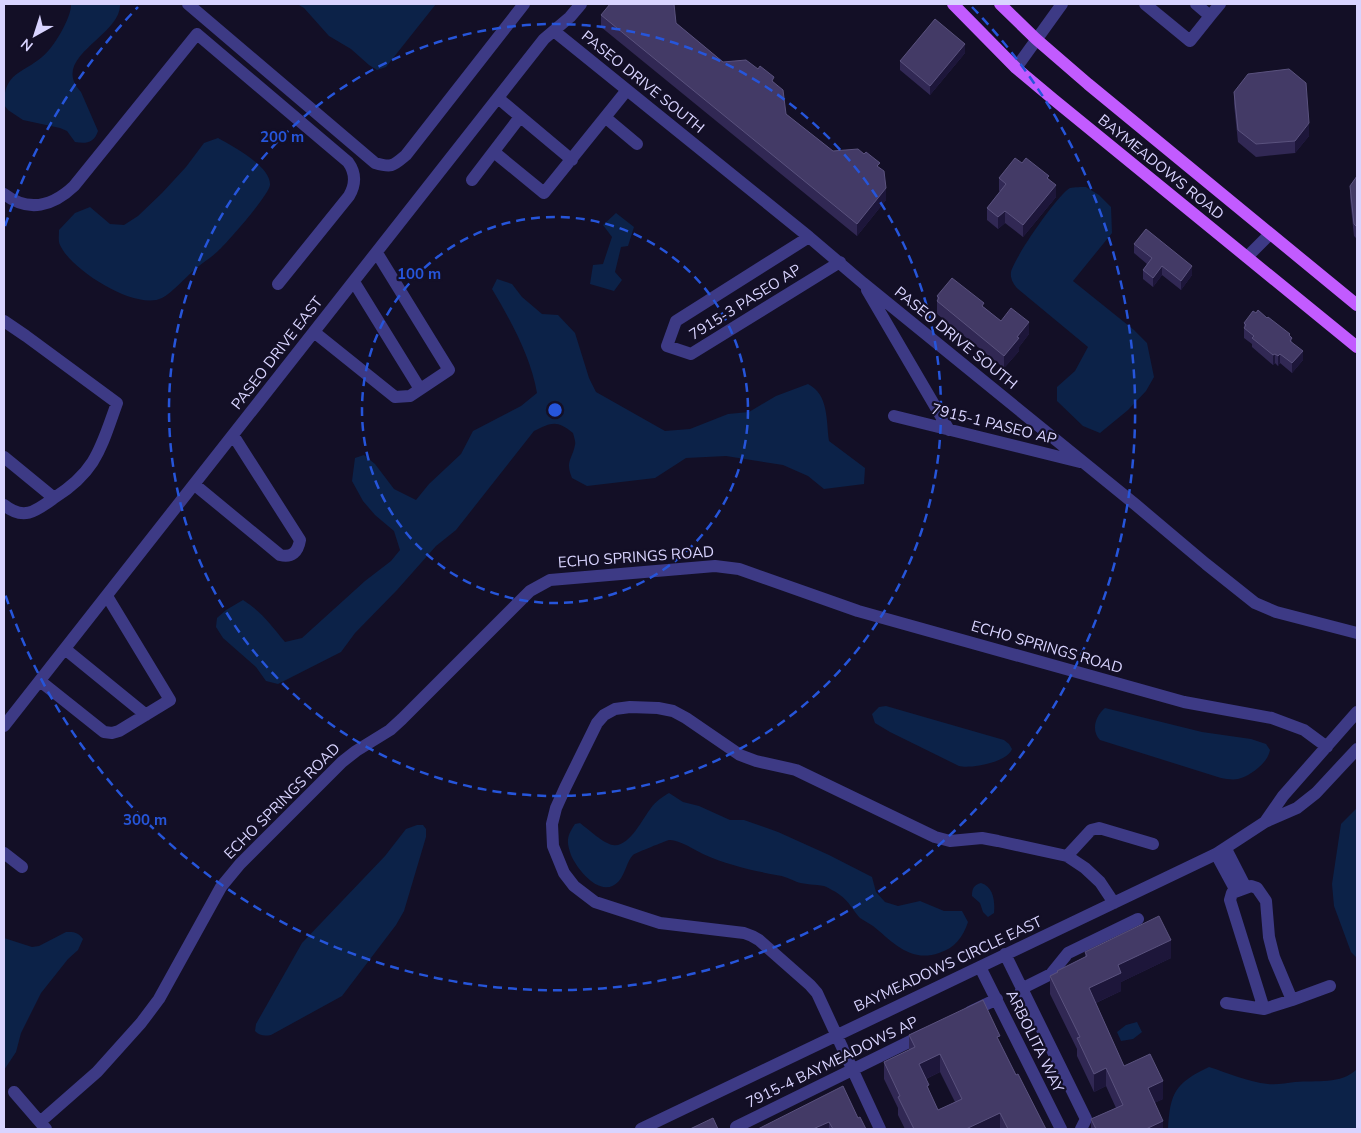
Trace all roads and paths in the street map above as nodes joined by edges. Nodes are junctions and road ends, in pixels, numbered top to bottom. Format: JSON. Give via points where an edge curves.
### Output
{"nodes":[{"id":1,"x":188,"y":4,"type":"edge"},
{"id":2,"x":524,"y":4,"type":"edge"},
{"id":3,"x":581,"y":4,"type":"edge"},
{"id":4,"x":953,"y":4,"type":"edge"},
{"id":5,"x":1000,"y":4,"type":"edge"},
{"id":6,"x":1062,"y":4,"type":"edge"},
{"id":7,"x":1145,"y":4,"type":"edge"},
{"id":8,"x":1196,"y":4,"type":"edge"},
{"id":9,"x":1220,"y":4,"type":"edge"},
{"id":10,"x":1210,"y":16,"type":"junction"},
{"id":11,"x":554,"y":31,"type":"junction"},
{"id":12,"x":1036,"y":39,"type":"junction"},
{"id":13,"x":1016,"y":68,"type":"junction"},
{"id":14,"x":627,"y":90,"type":"junction"},
{"id":15,"x":498,"y":98,"type":"junction"},
{"id":16,"x":520,"y":117,"type":"junction"},
{"id":17,"x":606,"y":118,"type":"junction"},
{"id":18,"x":637,"y":144,"type":"dead end"},
{"id":19,"x":494,"y":152,"type":"junction"},
{"id":20,"x":572,"y":160,"type":"junction"},
{"id":21,"x":472,"y":180,"type":"dead end"},
{"id":22,"x":4,"y":194,"type":"edge"},
{"id":23,"x":1270,"y":234,"type":"junction"},
{"id":24,"x":809,"y":237,"type":"junction"},
{"id":25,"x":377,"y":253,"type":"junction"},
{"id":26,"x":1247,"y":257,"type":"junction"},
{"id":27,"x":840,"y":262,"type":"junction"},
{"id":28,"x":354,"y":282,"type":"junction"},
{"id":29,"x":863,"y":283,"type":"junction"},
{"id":30,"x":278,"y":284,"type":"dead end"},
{"id":31,"x":1357,"y":305,"type":"edge"},
{"id":32,"x":4,"y":321,"type":"edge"},
{"id":33,"x":314,"y":332,"type":"junction"},
{"id":34,"x":1357,"y":347,"type":"edge"},
{"id":35,"x":420,"y":389,"type":"junction"},
{"id":36,"x":894,"y":416,"type":"dead end"},
{"id":37,"x":949,"y":430,"type":"junction"},
{"id":38,"x":233,"y":435,"type":"junction"},
{"id":39,"x":4,"y":457,"type":"edge"},
{"id":40,"x":1085,"y":463,"type":"junction"},
{"id":41,"x":195,"y":484,"type":"junction"},
{"id":42,"x":54,"y":498,"type":"junction"},
{"id":43,"x":4,"y":505,"type":"edge"},
{"id":44,"x":107,"y":596,"type":"junction"},
{"id":45,"x":1357,"y":633,"type":"edge"},
{"id":46,"x":65,"y":649,"type":"junction"},
{"id":47,"x":40,"y":680,"type":"junction"},
{"id":48,"x":1357,"y":712,"type":"edge"},
{"id":49,"x":146,"y":714,"type":"junction"},
{"id":50,"x":4,"y":726,"type":"edge"},
{"id":51,"x":1327,"y":747,"type":"junction"},
{"id":52,"x":1357,"y":749,"type":"edge"},
{"id":53,"x":1265,"y":822,"type":"junction"},
{"id":54,"x":1153,"y":844,"type":"dead end"},
{"id":55,"x":1221,"y":851,"type":"junction"},
{"id":56,"x":4,"y":853,"type":"edge"},
{"id":57,"x":1067,"y":856,"type":"junction"},
{"id":58,"x":22,"y":867,"type":"dead end"},
{"id":59,"x":1241,"y":889,"type":"junction"},
{"id":60,"x":1114,"y":903,"type":"junction"},
{"id":61,"x":1138,"y":919,"type":"dead end"},
{"id":62,"x":1005,"y":954,"type":"junction"},
{"id":63,"x":980,"y":966,"type":"junction"},
{"id":64,"x":1330,"y":986,"type":"dead end"},
{"id":65,"x":1021,"y":989,"type":"junction"},
{"id":66,"x":997,"y":998,"type":"junction"},
{"id":67,"x":1292,"y":1000,"type":"junction"},
{"id":68,"x":1226,"y":1002,"type":"dead end"},
{"id":69,"x":1264,"y":1008,"type":"junction"},
{"id":70,"x":963,"y":1015,"type":"edge"},
{"id":71,"x":937,"y":1028,"type":"edge"},
{"id":72,"x":836,"y":1035,"type":"junction"},
{"id":73,"x":852,"y":1070,"type":"junction"},
{"id":74,"x":14,"y":1092,"type":"dead end"},
{"id":75,"x":43,"y":1126,"type":"edge"},
{"id":76,"x":736,"y":1127,"type":"dead end"},
{"id":77,"x":643,"y":1129,"type":"edge"},
{"id":78,"x":880,"y":1129,"type":"edge"},
{"id":79,"x":1061,"y":1129,"type":"edge"},
{"id":80,"x":1081,"y":1129,"type":"edge"}],
"edges":[{"from":1,"to":2,"type":"street","via":[[375,164],[387,167],[406,155]]},
{"from":3,"to":11,"type":"street","name":"PASEO DRIVE EAST"},
{"from":4,"to":13,"type":"main road","name":"BAYMEADOWS ROAD"},
{"from":5,"to":12,"type":"main road","name":"BAYMEADOWS ROAD"},
{"from":6,"to":12,"type":"street"},
{"from":7,"to":10,"type":"street","via":[[1190,41]]},
{"from":8,"to":10,"type":"street"},
{"from":9,"to":10,"type":"street"},
{"from":11,"to":14,"type":"street","name":"PASEO DRIVE SOUTH"},
{"from":11,"to":15,"type":"street","name":"PASEO DRIVE EAST","via":[[544,39]]},
{"from":12,"to":13,"type":"street"},
{"from":12,"to":23,"type":"main road","name":"BAYMEADOWS ROAD"},
{"from":13,"to":26,"type":"main road","name":"BAYMEADOWS ROAD"},
{"from":14,"to":17,"type":"street"},
{"from":14,"to":24,"type":"street","name":"PASEO DRIVE SOUTH"},
{"from":15,"to":16,"type":"street"},
{"from":15,"to":25,"type":"street","name":"PASEO DRIVE EAST"},
{"from":16,"to":19,"type":"street"},
{"from":16,"to":20,"type":"street"},
{"from":17,"to":18,"type":"street"},
{"from":17,"to":20,"type":"street"},
{"from":19,"to":20,"type":"street","via":[[544,193]]},
{"from":19,"to":21,"type":"street"},
{"from":22,"to":30,"type":"street","via":[[27,205],[50,203],[62,197],[197,34],[353,168],[354,188],[349,196]]},
{"from":23,"to":26,"type":"street"},
{"from":23,"to":31,"type":"main road","name":"BAYMEADOWS ROAD"},
{"from":24,"to":27,"type":"street","name":"PASEO DRIVE SOUTH"},
{"from":24,"to":27,"type":"street","name":"7915-3 PASEO AP","via":[[676,321],[667,346],[691,354]]},
{"from":25,"to":28,"type":"street","name":"PASEO DRIVE EAST"},
{"from":25,"to":35,"type":"street","via":[[449,370]]},
{"from":26,"to":34,"type":"main road","name":"BAYMEADOWS ROAD"},
{"from":27,"to":29,"type":"street","name":"PASEO DRIVE SOUTH"},
{"from":28,"to":33,"type":"street","name":"PASEO DRIVE EAST"},
{"from":28,"to":35,"type":"street"},
{"from":29,"to":37,"type":"street"},
{"from":29,"to":40,"type":"street","name":"PASEO DRIVE SOUTH"},
{"from":32,"to":42,"type":"street","via":[[117,403],[98,456],[79,479]]},
{"from":33,"to":35,"type":"street","via":[[395,397],[410,396]]},
{"from":33,"to":38,"type":"street","name":"PASEO DRIVE EAST"},
{"from":36,"to":37,"type":"street","name":"7915-1 PASEO AP"},
{"from":37,"to":40,"type":"street","name":"7915-1 PASEO AP"},
{"from":38,"to":41,"type":"street","name":"PASEO DRIVE EAST"},
{"from":38,"to":41,"type":"street","via":[[300,540],[298,548],[292,554],[280,555]]},
{"from":39,"to":42,"type":"street"},
{"from":40,"to":45,"type":"street","name":"PASEO DRIVE SOUTH","via":[[1255,603],[1276,612]]},
{"from":41,"to":44,"type":"street","name":"PASEO DRIVE EAST"},
{"from":42,"to":43,"type":"street","via":[[34,512],[25,514]]},
{"from":44,"to":46,"type":"street","name":"PASEO DRIVE EAST"},
{"from":44,"to":49,"type":"street","via":[[170,700]]},
{"from":46,"to":47,"type":"street","name":"PASEO DRIVE EAST"},
{"from":46,"to":49,"type":"street"},
{"from":47,"to":49,"type":"street","via":[[104,732],[119,731]]},
{"from":47,"to":50,"type":"street","name":"PASEO DRIVE EAST"},
{"from":48,"to":51,"type":"street","name":"BAYMEADOWS CIRCLE EAST"},
{"from":51,"to":53,"type":"street","name":"BAYMEADOWS CIRCLE EAST","via":[[1283,796]]},
{"from":51,"to":75,"type":"street","name":"ECHO SPRINGS ROAD","via":[[1304,730],[1272,718],[1184,702],[858,611],[739,569],[715,566],[550,580],[530,591],[396,724],[342,762],[240,864],[221,886],[159,999],[141,1023]]},
{"from":52,"to":53,"type":"street","name":"BAYMEADOWS CIRCLE EAST","via":[[1316,793],[1297,808]]},
{"from":53,"to":55,"type":"street","name":"BAYMEADOWS CIRCLE EAST"},
{"from":54,"to":57,"type":"street","via":[[1099,828],[1090,830]]},
{"from":55,"to":59,"type":"street"},
{"from":55,"to":60,"type":"street","name":"BAYMEADOWS CIRCLE EAST"},
{"from":56,"to":58,"type":"street"},
{"from":57,"to":60,"type":"street","via":[[1100,882]]},
{"from":57,"to":72,"type":"street","via":[[982,838],[950,841],[935,837],[796,770],[740,755],[673,711],[630,707],[604,714],[591,733],[556,808],[552,824],[553,846],[570,883],[595,902],[638,917],[752,936],[817,993]]},
{"from":59,"to":67,"type":"street","via":[[1257,888],[1266,901],[1274,957]]},
{"from":59,"to":69,"type":"street","via":[[1232,893],[1230,900]]},
{"from":60,"to":62,"type":"street","name":"BAYMEADOWS CIRCLE EAST"},
{"from":61,"to":65,"type":"street","via":[[1068,953],[1051,974]]},
{"from":62,"to":63,"type":"street","name":"BAYMEADOWS CIRCLE EAST"},
{"from":62,"to":65,"type":"street"},
{"from":63,"to":66,"type":"street","name":"ARBOLITA WAY"},
{"from":63,"to":72,"type":"street","name":"BAYMEADOWS CIRCLE EAST"},
{"from":64,"to":67,"type":"street"},
{"from":65,"to":80,"type":"street","via":[[1086,1120]]},
{"from":66,"to":70,"type":"street"},
{"from":66,"to":79,"type":"street","name":"ARBOLITA WAY"},
{"from":67,"to":69,"type":"street"},
{"from":68,"to":69,"type":"street"},
{"from":71,"to":73,"type":"street","name":"7915-4 BAYMEADOWS AP"},
{"from":72,"to":73,"type":"street"},
{"from":72,"to":77,"type":"street","name":"BAYMEADOWS CIRCLE EAST"},
{"from":73,"to":76,"type":"street","name":"7915-4 BAYMEADOWS AP"},
{"from":73,"to":78,"type":"street"},
{"from":74,"to":75,"type":"street"}]}
